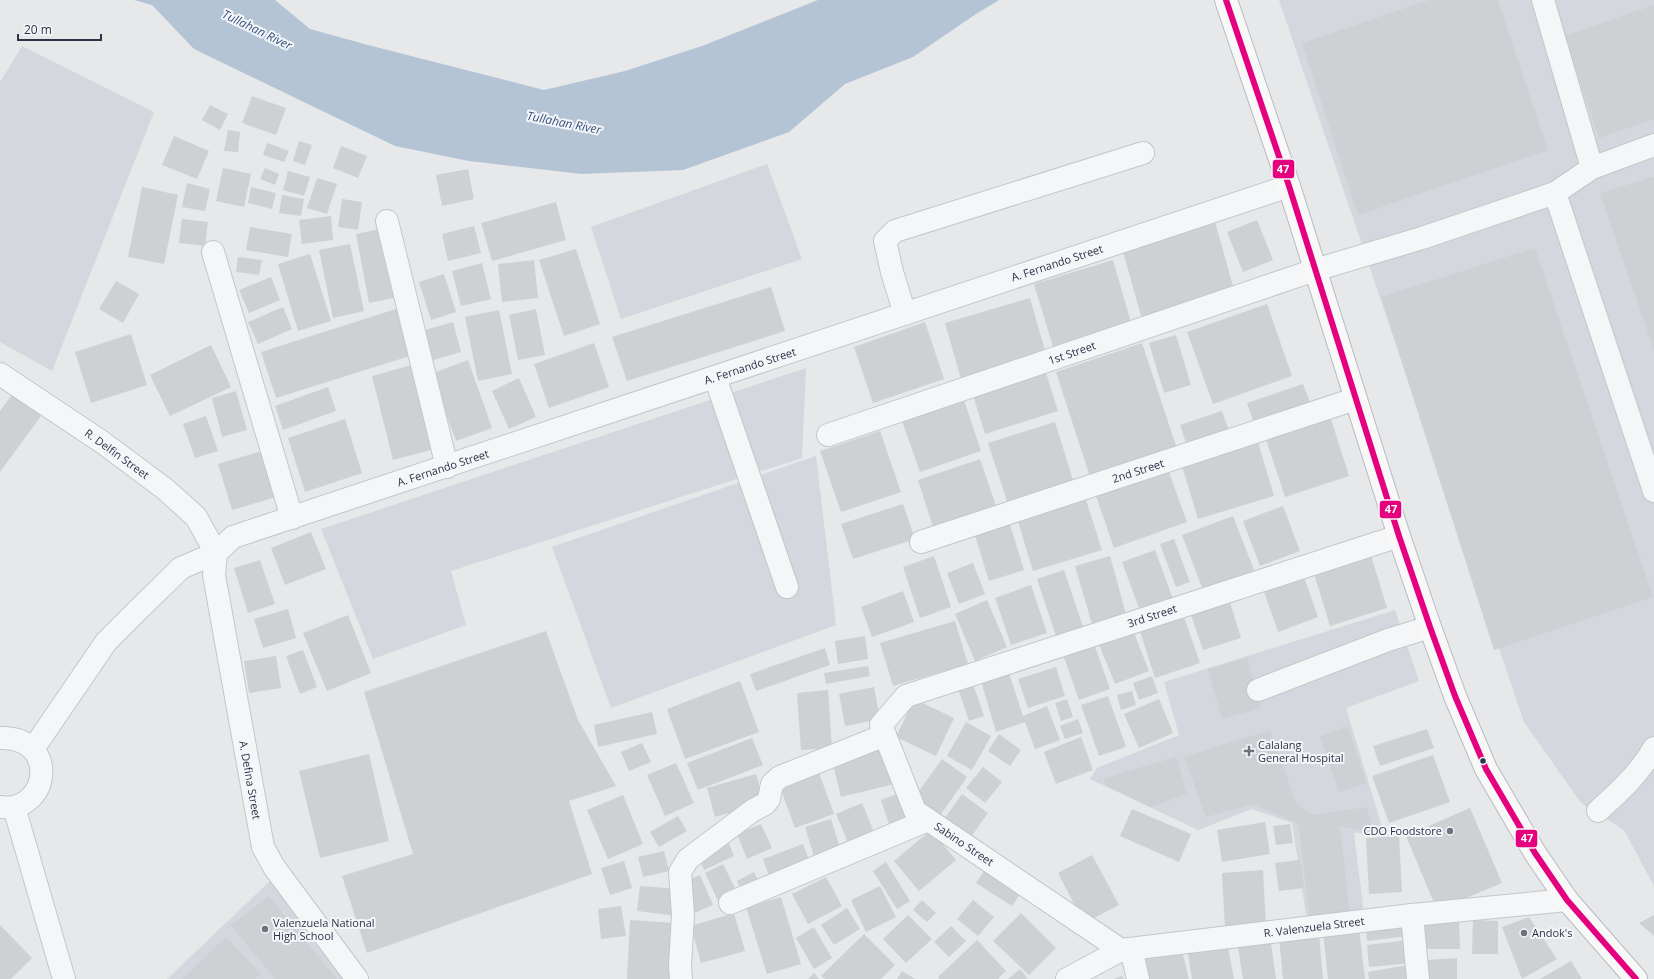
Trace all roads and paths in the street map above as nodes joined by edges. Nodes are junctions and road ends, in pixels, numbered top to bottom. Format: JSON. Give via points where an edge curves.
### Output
{"nodes":[{"id":1,"x":1226,"y":0,"type":"edge"},
{"id":2,"x":1543,"y":0,"type":"edge"},
{"id":3,"x":1654,"y":145,"type":"edge"},
{"id":4,"x":1143,"y":153,"type":"dead end"},
{"id":5,"x":1592,"y":168,"type":"junction"},
{"id":6,"x":1288,"y":186,"type":"junction"},
{"id":7,"x":1555,"y":193,"type":"junction"},
{"id":8,"x":387,"y":221,"type":"dead end"},
{"id":9,"x":213,"y":252,"type":"dead end"},
{"id":10,"x":1315,"y":270,"type":"junction"},
{"id":11,"x":905,"y":314,"type":"junction"},
{"id":12,"x":0,"y":374,"type":"edge"},
{"id":13,"x":715,"y":377,"type":"junction"},
{"id":14,"x":1355,"y":399,"type":"junction"},
{"id":15,"x":828,"y":435,"type":"dead end"},
{"id":16,"x":447,"y":467,"type":"junction"},
{"id":17,"x":1654,"y":491,"type":"edge"},
{"id":18,"x":292,"y":518,"type":"junction"},
{"id":19,"x":1399,"y":536,"type":"junction"},
{"id":20,"x":921,"y":542,"type":"dead end"},
{"id":21,"x":216,"y":553,"type":"junction"},
{"id":22,"x":787,"y":587,"type":"dead end"},
{"id":23,"x":1430,"y":627,"type":"junction"},
{"id":24,"x":1258,"y":690,"type":"dead end"},
{"id":25,"x":906,"y":696,"type":"joint"},
{"id":26,"x":885,"y":735,"type":"junction"},
{"id":27,"x":0,"y":738,"type":"edge"},
{"id":28,"x":1654,"y":748,"type":"edge"},
{"id":29,"x":33,"y":749,"type":"junction"},
{"id":30,"x":7,"y":807,"type":"edge"},
{"id":31,"x":1598,"y":811,"type":"dead end"},
{"id":32,"x":928,"y":820,"type":"junction"},
{"id":33,"x":1567,"y":900,"type":"junction"},
{"id":34,"x":730,"y":903,"type":"dead end"},
{"id":35,"x":1412,"y":916,"type":"junction"},
{"id":36,"x":1126,"y":950,"type":"junction"},
{"id":37,"x":64,"y":979,"type":"edge"},
{"id":38,"x":357,"y":979,"type":"edge"},
{"id":39,"x":681,"y":979,"type":"edge"},
{"id":40,"x":1067,"y":979,"type":"edge"},
{"id":41,"x":1138,"y":979,"type":"edge"},
{"id":42,"x":1418,"y":979,"type":"edge"},
{"id":43,"x":1636,"y":979,"type":"edge"}],
"edges":[{"from":1,"to":6,"type":"highway"},
{"from":2,"to":5,"type":"street"},
{"from":3,"to":5,"type":"street","name":"1st Street"},
{"from":4,"to":11,"type":"street","via":[[895,231],[885,241]]},
{"from":5,"to":7,"type":"street","name":"1st Street"},
{"from":6,"to":10,"type":"highway"},
{"from":6,"to":11,"type":"street","name":"A. Fernando Street"},
{"from":7,"to":10,"type":"street","name":"1st Street","via":[[1422,238]]},
{"from":7,"to":17,"type":"street"},
{"from":8,"to":16,"type":"street"},
{"from":9,"to":18,"type":"street"},
{"from":10,"to":14,"type":"highway"},
{"from":10,"to":15,"type":"street","name":"1st Street"},
{"from":11,"to":13,"type":"street","name":"A. Fernando Street"},
{"from":12,"to":21,"type":"street","name":"R. Delfin Street","via":[[102,442],[165,489],[196,518]]},
{"from":13,"to":16,"type":"street","name":"A. Fernando Street"},
{"from":13,"to":22,"type":"street"},
{"from":14,"to":19,"type":"highway"},
{"from":14,"to":20,"type":"street","name":"2nd Street"},
{"from":16,"to":18,"type":"street","name":"A. Fernando Street"},
{"from":18,"to":21,"type":"street","name":"A. Fernando Street","via":[[233,537]]},
{"from":19,"to":23,"type":"highway"},
{"from":19,"to":25,"type":"street","name":"3rd Street"},
{"from":21,"to":29,"type":"street","via":[[181,568],[106,642]]},
{"from":21,"to":38,"type":"street","name":"A. Defina Street","via":[[214,575],[263,847],[274,867]]},
{"from":23,"to":24,"type":"street","via":[[1388,640]]},
{"from":23,"to":33,"type":"highway","via":[[1455,696],[1486,769],[1535,853]]},
{"from":25,"to":26,"type":"street","name":"Sabino Street","via":[[881,725]]},
{"from":26,"to":32,"type":"street","name":"Sabino Street","via":[[915,811]]},
{"from":26,"to":39,"type":"street","via":[[780,777],[772,784],[770,799],[765,804],[688,859],[680,872],[683,915]]},
{"from":27,"to":29,"type":"street","via":[[23,741]]},
{"from":28,"to":31,"type":"street","via":[[1619,793]]},
{"from":29,"to":30,"type":"street","via":[[42,771],[40,783],[34,794],[25,802]]},
{"from":30,"to":37,"type":"street"},
{"from":32,"to":34,"type":"street"},
{"from":32,"to":36,"type":"street","name":"Sabino Street"},
{"from":33,"to":35,"type":"street","name":"R. Valenzuela Street"},
{"from":33,"to":43,"type":"highway"},
{"from":35,"to":36,"type":"street","name":"R. Valenzuela Street"},
{"from":35,"to":42,"type":"street"},
{"from":36,"to":40,"type":"street","name":"R. Valenzuela Street"},
{"from":36,"to":41,"type":"street"}]}
